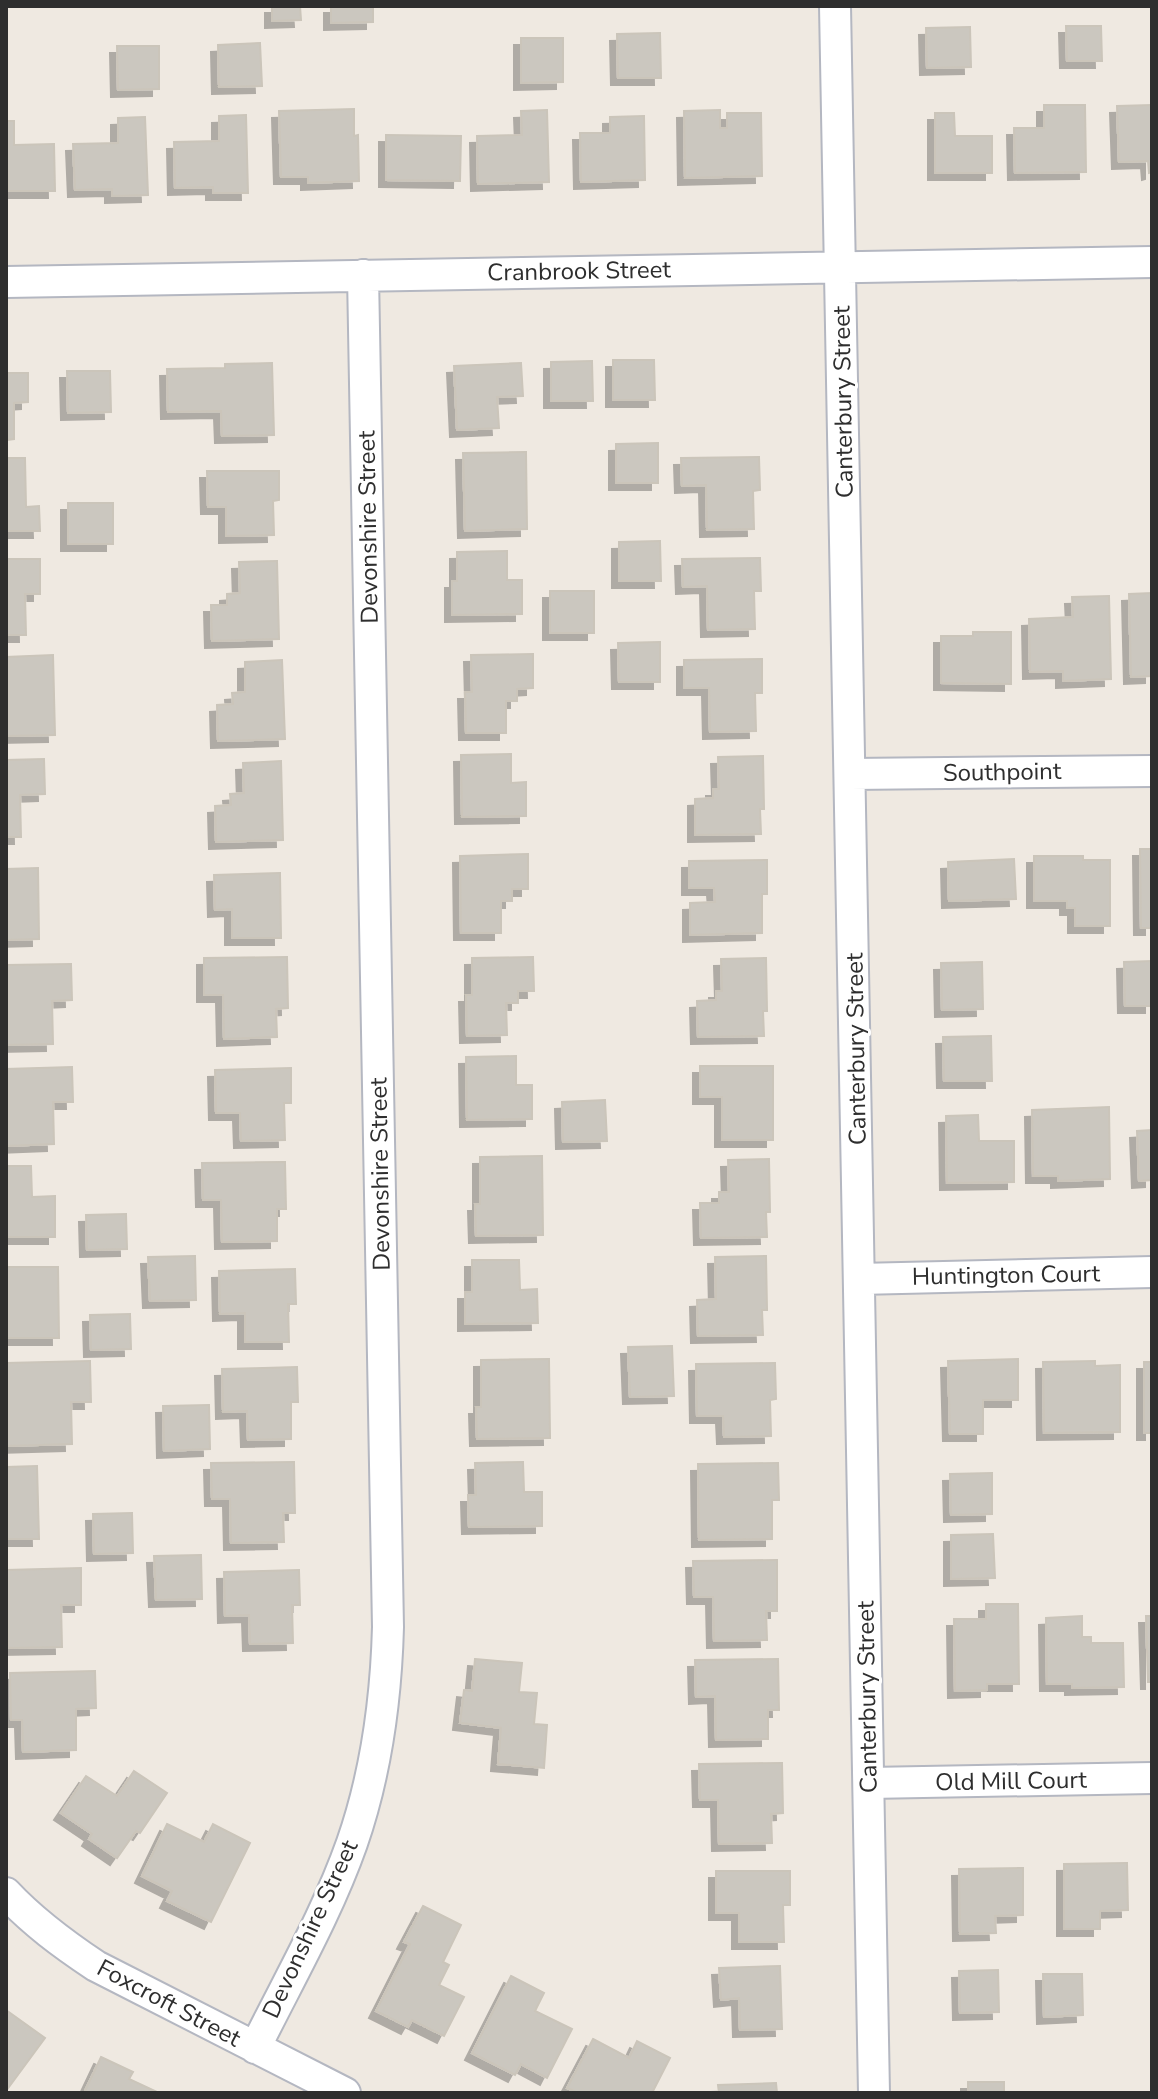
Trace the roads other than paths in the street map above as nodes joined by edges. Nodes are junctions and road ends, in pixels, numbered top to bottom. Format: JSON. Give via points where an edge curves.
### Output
{"nodes":[{"id":1,"x":835,"y":6,"type":"edge"},
{"id":2,"x":1152,"y":262,"type":"edge"},
{"id":3,"x":841,"y":267,"type":"junction"},
{"id":4,"x":363,"y":275,"type":"junction"},
{"id":5,"x":6,"y":282,"type":"edge"},
{"id":6,"x":1152,"y":771,"type":"edge"},
{"id":7,"x":851,"y":774,"type":"junction"},
{"id":8,"x":1152,"y":1272,"type":"edge"},
{"id":9,"x":859,"y":1279,"type":"junction"},
{"id":10,"x":1152,"y":1778,"type":"edge"},
{"id":11,"x":869,"y":1783,"type":"junction"},
{"id":12,"x":6,"y":1893,"type":"edge"},
{"id":13,"x":255,"y":2048,"type":"junction"},
{"id":14,"x":345,"y":2093,"type":"edge"},
{"id":15,"x":874,"y":2093,"type":"edge"}],
"edges":[{"from":1,"to":3,"type":"street","name":"Canterbury Street"},
{"from":2,"to":3,"type":"street","name":"Cranbrook Street"},
{"from":3,"to":4,"type":"street","name":"Cranbrook Street"},
{"from":3,"to":7,"type":"street","name":"Canterbury Street"},
{"from":4,"to":5,"type":"street","name":"Cranbrook Street"},
{"from":4,"to":13,"type":"street","name":"Devonshire Street","via":[[387,1678],[375,1762],[352,1843]]},
{"from":6,"to":7,"type":"street","name":"Southpoint"},
{"from":7,"to":9,"type":"street","name":"Canterbury Street"},
{"from":8,"to":9,"type":"street","name":"Huntington Court"},
{"from":9,"to":11,"type":"street","name":"Canterbury Street"},
{"from":10,"to":11,"type":"street","name":"Old Mill Court"},
{"from":11,"to":15,"type":"street","name":"Canterbury Street"},
{"from":12,"to":13,"type":"street","name":"Foxcroft Street","via":[[96,1966]]},
{"from":13,"to":14,"type":"street","name":"Foxcroft Street"}]}
